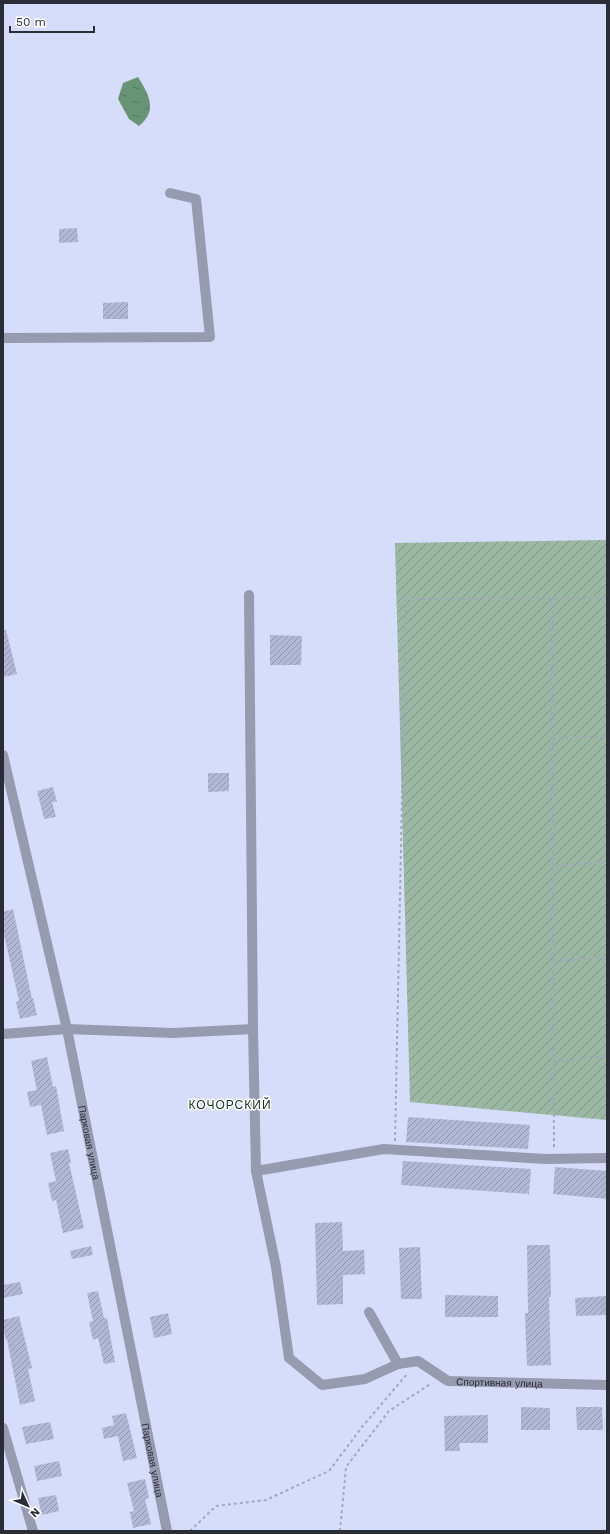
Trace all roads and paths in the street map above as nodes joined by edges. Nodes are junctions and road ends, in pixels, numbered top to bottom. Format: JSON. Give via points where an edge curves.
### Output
{"nodes":[{"id":1,"x":170,"y":193,"type":"dead end"},
{"id":2,"x":3,"y":338,"type":"edge"},
{"id":3,"x":249,"y":595,"type":"dead end"},
{"id":4,"x":552,"y":598,"type":"junction"},
{"id":5,"x":607,"y":598,"type":"edge"},
{"id":6,"x":607,"y":736,"type":"edge"},
{"id":7,"x":553,"y":739,"type":"junction"},
{"id":8,"x":3,"y":755,"type":"edge"},
{"id":9,"x":5,"y":770,"type":"edge"},
{"id":10,"x":607,"y":862,"type":"edge"},
{"id":11,"x":553,"y":866,"type":"junction"},
{"id":12,"x":607,"y":957,"type":"edge"},
{"id":13,"x":554,"y":961,"type":"junction"},
{"id":14,"x":67,"y":1029,"type":"junction"},
{"id":15,"x":253,"y":1029,"type":"junction"},
{"id":16,"x":3,"y":1034,"type":"edge"},
{"id":17,"x":607,"y":1056,"type":"edge"},
{"id":18,"x":554,"y":1060,"type":"junction"},
{"id":19,"x":395,"y":1150,"type":"junction"},
{"id":20,"x":607,"y":1158,"type":"edge"},
{"id":21,"x":554,"y":1159,"type":"junction"},
{"id":22,"x":256,"y":1171,"type":"junction"},
{"id":23,"x":369,"y":1312,"type":"dead end"},
{"id":24,"x":418,"y":1361,"type":"junction"},
{"id":25,"x":398,"y":1364,"type":"junction"},
{"id":26,"x":442,"y":1377,"type":"junction"},
{"id":27,"x":607,"y":1385,"type":"edge"},
{"id":28,"x":3,"y":1428,"type":"edge"},
{"id":29,"x":33,"y":1531,"type":"edge"},
{"id":30,"x":167,"y":1531,"type":"edge"},
{"id":31,"x":190,"y":1531,"type":"edge"},
{"id":32,"x":340,"y":1531,"type":"edge"}],
"edges":[{"from":1,"to":2,"type":"street","via":[[196,199],[210,337]]},
{"from":3,"to":15,"type":"street"},
{"from":4,"to":5,"type":"path"},
{"from":4,"to":7,"type":"path"},
{"from":4,"to":19,"type":"path","via":[[406,599]]},
{"from":6,"to":7,"type":"path"},
{"from":7,"to":11,"type":"path"},
{"from":8,"to":9,"type":"street","name":"Парковая улица"},
{"from":9,"to":14,"type":"street","name":"Парковая улица"},
{"from":10,"to":11,"type":"path"},
{"from":11,"to":13,"type":"path"},
{"from":12,"to":13,"type":"path"},
{"from":13,"to":18,"type":"path"},
{"from":14,"to":15,"type":"street","via":[[173,1033]]},
{"from":14,"to":16,"type":"street"},
{"from":14,"to":30,"type":"street","name":"Парковая улица"},
{"from":15,"to":22,"type":"street"},
{"from":17,"to":18,"type":"path"},
{"from":18,"to":21,"type":"path"},
{"from":19,"to":21,"type":"street"},
{"from":19,"to":22,"type":"street","via":[[384,1149]]},
{"from":20,"to":21,"type":"street"},
{"from":22,"to":25,"type":"street","via":[[276,1267],[289,1358],[322,1385],[365,1379]]},
{"from":23,"to":25,"type":"street"},
{"from":24,"to":25,"type":"street"},
{"from":24,"to":26,"type":"street","name":"Спортивная улица"},
{"from":24,"to":31,"type":"path","via":[[362,1427],[329,1471],[266,1500],[216,1506]]},
{"from":26,"to":27,"type":"street","name":"Спортивная улица","via":[[448,1381]]},
{"from":26,"to":32,"type":"path","via":[[389,1411],[346,1467]]},
{"from":28,"to":29,"type":"street"}]}
